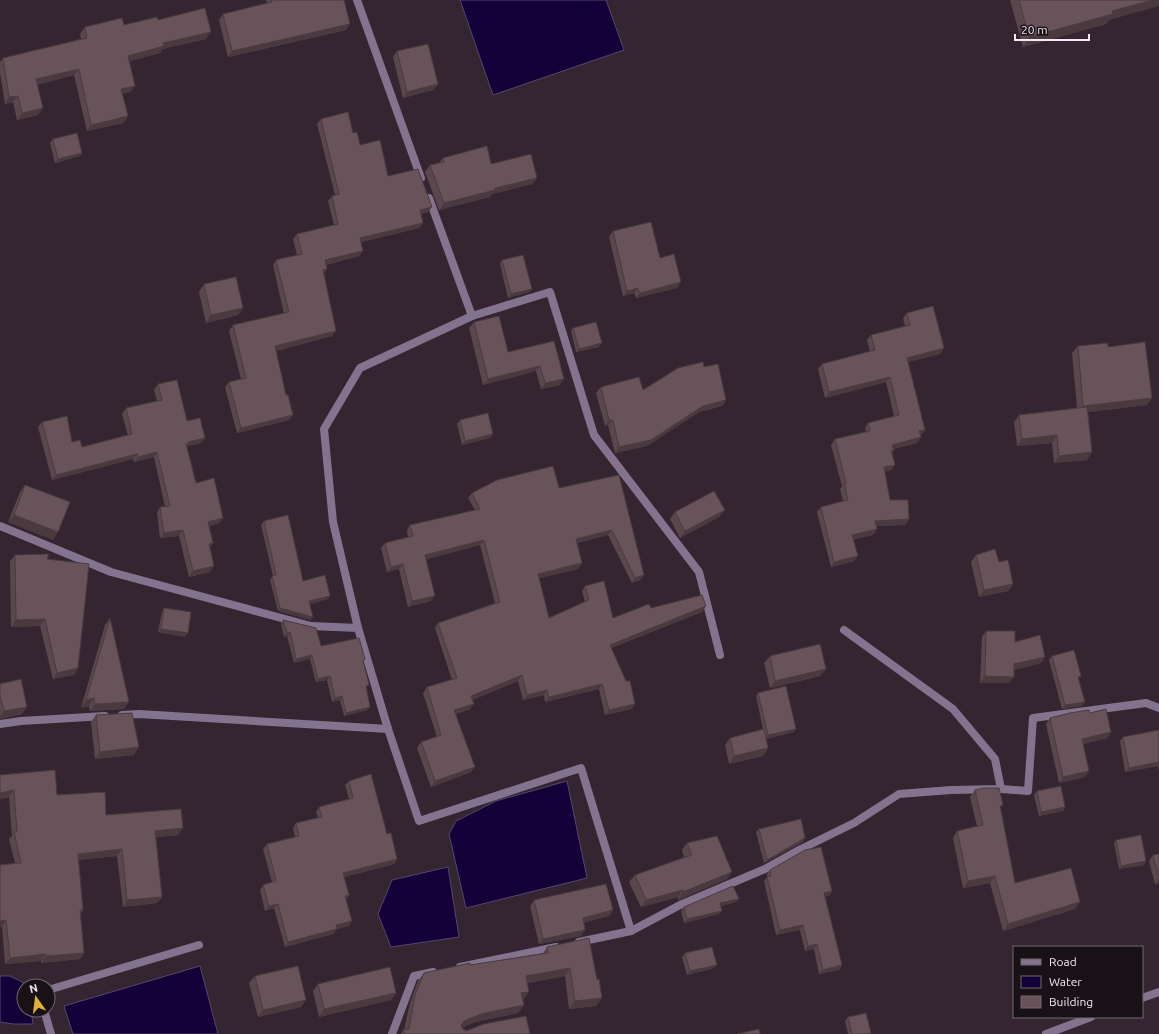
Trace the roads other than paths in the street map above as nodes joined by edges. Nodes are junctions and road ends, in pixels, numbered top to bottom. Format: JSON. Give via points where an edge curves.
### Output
{"nodes":[{"id":1,"x":356,"y":0,"type":"edge"},
{"id":2,"x":472,"y":316,"type":"junction"},
{"id":3,"x":0,"y":526,"type":"edge"},
{"id":4,"x":358,"y":628,"type":"junction"},
{"id":5,"x":844,"y":630,"type":"dead end"},
{"id":6,"x":720,"y":655,"type":"dead end"},
{"id":7,"x":1159,"y":708,"type":"edge"},
{"id":8,"x":0,"y":724,"type":"edge"},
{"id":9,"x":388,"y":729,"type":"junction"},
{"id":10,"x":1001,"y":788,"type":"junction"},
{"id":11,"x":631,"y":931,"type":"junction"},
{"id":12,"x":199,"y":945,"type":"dead end"},
{"id":13,"x":56,"y":988,"type":"edge"},
{"id":14,"x":1159,"y":992,"type":"edge"},
{"id":15,"x":1143,"y":998,"type":"edge"},
{"id":16,"x":46,"y":1018,"type":"edge"},
{"id":17,"x":1088,"y":1018,"type":"edge"},
{"id":18,"x":51,"y":1034,"type":"edge"},
{"id":19,"x":392,"y":1034,"type":"edge"},
{"id":20,"x":1046,"y":1034,"type":"edge"}],
"edges":[{"from":1,"to":2,"type":"street"},
{"from":2,"to":4,"type":"street","via":[[360,368],[324,429],[333,522]]},
{"from":2,"to":6,"type":"street","via":[[550,292],[594,435],[699,572]]},
{"from":3,"to":4,"type":"street","via":[[111,572],[312,626]]},
{"from":4,"to":9,"type":"street"},
{"from":5,"to":10,"type":"street","via":[[953,709],[995,759]]},
{"from":7,"to":10,"type":"street","via":[[1146,703],[1033,718],[1028,791]]},
{"from":8,"to":9,"type":"street","via":[[139,714]]},
{"from":9,"to":11,"type":"street","via":[[419,821],[581,768]]},
{"from":10,"to":11,"type":"street","via":[[899,794],[854,823],[765,869],[680,905]]},
{"from":11,"to":19,"type":"street","via":[[414,976]]},
{"from":12,"to":13,"type":"street"},
{"from":14,"to":15,"type":"street"},
{"from":16,"to":18,"type":"street"},
{"from":17,"to":20,"type":"street"}]}
